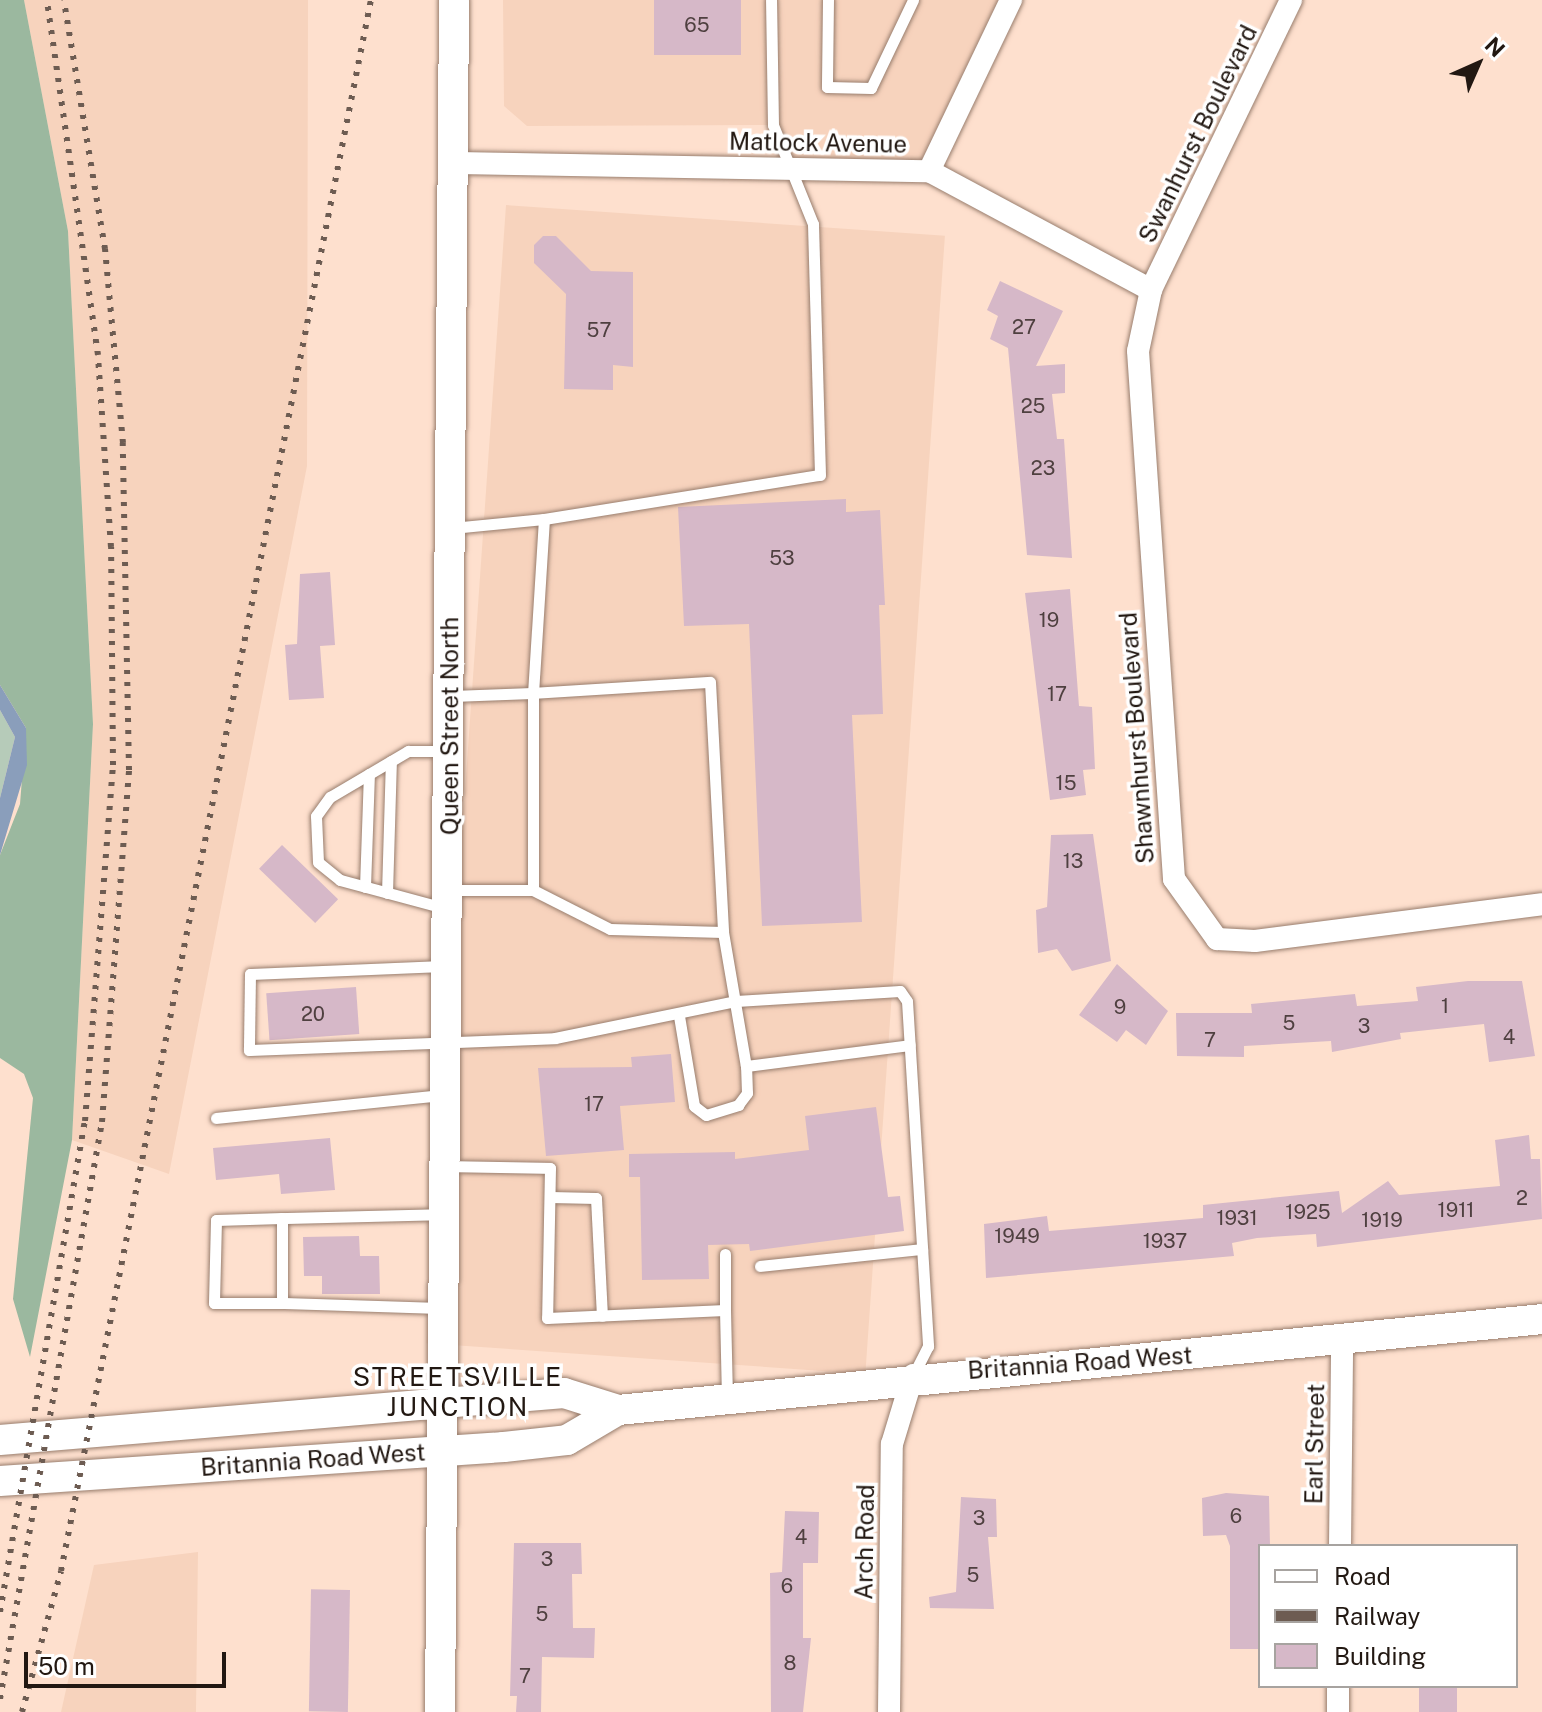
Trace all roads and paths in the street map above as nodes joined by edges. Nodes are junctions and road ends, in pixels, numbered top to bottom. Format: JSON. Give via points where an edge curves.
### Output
{"nodes":[{"id":1,"x":454,"y":0,"type":"edge"},
{"id":2,"x":771,"y":0,"type":"edge"},
{"id":3,"x":828,"y":0,"type":"edge"},
{"id":4,"x":913,"y":0,"type":"edge"},
{"id":5,"x":1011,"y":0,"type":"edge"},
{"id":6,"x":1291,"y":0,"type":"edge"},
{"id":7,"x":454,"y":163,"type":"junction"},
{"id":8,"x":791,"y":169,"type":"junction"},
{"id":9,"x":929,"y":171,"type":"junction"},
{"id":10,"x":1151,"y":290,"type":"junction"},
{"id":11,"x":544,"y":519,"type":"junction"},
{"id":12,"x":451,"y":529,"type":"junction"},
{"id":13,"x":533,"y":693,"type":"junction"},
{"id":14,"x":450,"y":696,"type":"junction"},
{"id":15,"x":450,"y":751,"type":"junction"},
{"id":16,"x":391,"y":761,"type":"junction"},
{"id":17,"x":369,"y":774,"type":"junction"},
{"id":18,"x":365,"y":887,"type":"junction"},
{"id":19,"x":533,"y":890,"type":"junction"},
{"id":20,"x":387,"y":893,"type":"junction"},
{"id":21,"x":450,"y":900,"type":"junction"},
{"id":22,"x":1542,"y":904,"type":"edge"},
{"id":23,"x":723,"y":932,"type":"junction"},
{"id":24,"x":449,"y":965,"type":"junction"},
{"id":25,"x":736,"y":1001,"type":"junction"},
{"id":26,"x":679,"y":1016,"type":"junction"},
{"id":27,"x":449,"y":1042,"type":"junction"},
{"id":28,"x":910,"y":1045,"type":"junction"},
{"id":29,"x":746,"y":1066,"type":"junction"},
{"id":30,"x":448,"y":1095,"type":"junction"},
{"id":31,"x":216,"y":1118,"type":"dead end"},
{"id":32,"x":448,"y":1166,"type":"junction"},
{"id":33,"x":550,"y":1197,"type":"junction"},
{"id":34,"x":448,"y":1214,"type":"junction"},
{"id":35,"x":282,"y":1218,"type":"junction"},
{"id":36,"x":922,"y":1249,"type":"junction"},
{"id":37,"x":725,"y":1254,"type":"dead end"},
{"id":38,"x":760,"y":1266,"type":"dead end"},
{"id":39,"x":282,"y":1303,"type":"junction"},
{"id":40,"x":448,"y":1308,"type":"junction"},
{"id":41,"x":725,"y":1310,"type":"junction"},
{"id":42,"x":602,"y":1316,"type":"junction"},
{"id":43,"x":1542,"y":1319,"type":"edge"},
{"id":44,"x":1342,"y":1343,"type":"junction"},
{"id":45,"x":913,"y":1375,"type":"junction"},
{"id":46,"x":727,"y":1397,"type":"junction"},
{"id":47,"x":446,"y":1404,"type":"junction"},
{"id":48,"x":618,"y":1410,"type":"junction"},
{"id":49,"x":0,"y":1440,"type":"edge"},
{"id":50,"x":443,"y":1451,"type":"junction"},
{"id":51,"x":0,"y":1481,"type":"edge"},
{"id":52,"x":1340,"y":1544,"type":"edge"},
{"id":53,"x":1338,"y":1688,"type":"edge"},
{"id":54,"x":440,"y":1712,"type":"edge"},
{"id":55,"x":889,"y":1712,"type":"edge"},
{"id":56,"x":1338,"y":1712,"type":"edge"}],
"edges":[{"from":1,"to":7,"type":"main road","name":"Queen Street North"},
{"from":2,"to":8,"type":"lane","via":[[773,125]]},
{"from":3,"to":4,"type":"lane","via":[[827,87],[871,88]]},
{"from":5,"to":9,"type":"street"},
{"from":6,"to":10,"type":"street","name":"Swanhurst Boulevard"},
{"from":7,"to":8,"type":"street","name":"Matlock Avenue"},
{"from":7,"to":12,"type":"main road","name":"Queen Street North"},
{"from":8,"to":9,"type":"street","name":"Matlock Avenue"},
{"from":8,"to":11,"type":"lane","via":[[813,224],[820,475]]},
{"from":9,"to":10,"type":"street","name":"Matlock Avenue"},
{"from":10,"to":22,"type":"street","name":"Shawnhurst Boulevard","via":[[1136,381],[1174,879],[1194,915],[1217,939],[1255,941]]},
{"from":11,"to":12,"type":"lane"},
{"from":11,"to":13,"type":"lane"},
{"from":12,"to":14,"type":"main road","name":"Queen Street North"},
{"from":13,"to":14,"type":"lane"},
{"from":13,"to":19,"type":"lane"},
{"from":13,"to":23,"type":"lane","via":[[710,682]]},
{"from":14,"to":15,"type":"main road","name":"Queen Street North"},
{"from":15,"to":16,"type":"lane","via":[[408,751]]},
{"from":15,"to":21,"type":"main road","name":"Queen Street North"},
{"from":16,"to":17,"type":"lane"},
{"from":16,"to":20,"type":"lane"},
{"from":17,"to":18,"type":"lane"},
{"from":17,"to":18,"type":"lane","via":[[330,797],[316,816],[318,862],[340,880]]},
{"from":18,"to":20,"type":"lane"},
{"from":19,"to":21,"type":"lane"},
{"from":19,"to":23,"type":"lane","via":[[610,929]]},
{"from":20,"to":21,"type":"lane"},
{"from":21,"to":24,"type":"main road","name":"Queen Street North"},
{"from":23,"to":25,"type":"lane"},
{"from":24,"to":27,"type":"main road","name":"Queen Street North"},
{"from":24,"to":27,"type":"lane","via":[[250,974],[249,1050]]},
{"from":25,"to":26,"type":"lane"},
{"from":25,"to":28,"type":"lane","via":[[886,987],[907,1001]]},
{"from":25,"to":29,"type":"lane"},
{"from":26,"to":27,"type":"lane","via":[[555,1038]]},
{"from":26,"to":29,"type":"lane","via":[[694,1106],[706,1115],[738,1105],[747,1093]]},
{"from":27,"to":30,"type":"main road","name":"Queen Street North"},
{"from":28,"to":29,"type":"lane"},
{"from":28,"to":36,"type":"lane"},
{"from":30,"to":31,"type":"lane"},
{"from":30,"to":32,"type":"main road","name":"Queen Street North"},
{"from":32,"to":33,"type":"lane","via":[[550,1168]]},
{"from":32,"to":34,"type":"main road","name":"Queen Street North"},
{"from":33,"to":42,"type":"lane","via":[[596,1198]]},
{"from":33,"to":42,"type":"lane","via":[[547,1318]]},
{"from":34,"to":35,"type":"lane"},
{"from":34,"to":40,"type":"main road","name":"Queen Street North"},
{"from":35,"to":39,"type":"lane"},
{"from":35,"to":39,"type":"lane","via":[[216,1220],[214,1303]]},
{"from":36,"to":38,"type":"lane"},
{"from":36,"to":45,"type":"lane","via":[[928,1346]]},
{"from":37,"to":41,"type":"lane"},
{"from":39,"to":40,"type":"lane"},
{"from":40,"to":47,"type":"main road","name":"Queen Street North"},
{"from":41,"to":42,"type":"lane"},
{"from":41,"to":46,"type":"lane"},
{"from":43,"to":44,"type":"main road","name":"Britannia Road West"},
{"from":44,"to":45,"type":"main road","name":"Britannia Road West"},
{"from":44,"to":52,"type":"street","name":"Earl Street"},
{"from":45,"to":46,"type":"main road","name":"Britannia Road West"},
{"from":45,"to":55,"type":"street","name":"Arch Road","via":[[892,1444]]},
{"from":46,"to":48,"type":"main road","name":"Britannia Road West"},
{"from":47,"to":48,"type":"main road","name":"Britannia Road West","via":[[564,1393]]},
{"from":47,"to":49,"type":"main road","name":"Britannia Road West"},
{"from":47,"to":50,"type":"main road","name":"Queen Street North"},
{"from":48,"to":50,"type":"main road","name":"Britannia Road West","via":[[567,1440]]},
{"from":50,"to":51,"type":"main road","name":"Britannia Road West"},
{"from":50,"to":54,"type":"main road","name":"Queen Street North"},
{"from":53,"to":56,"type":"street"}]}
